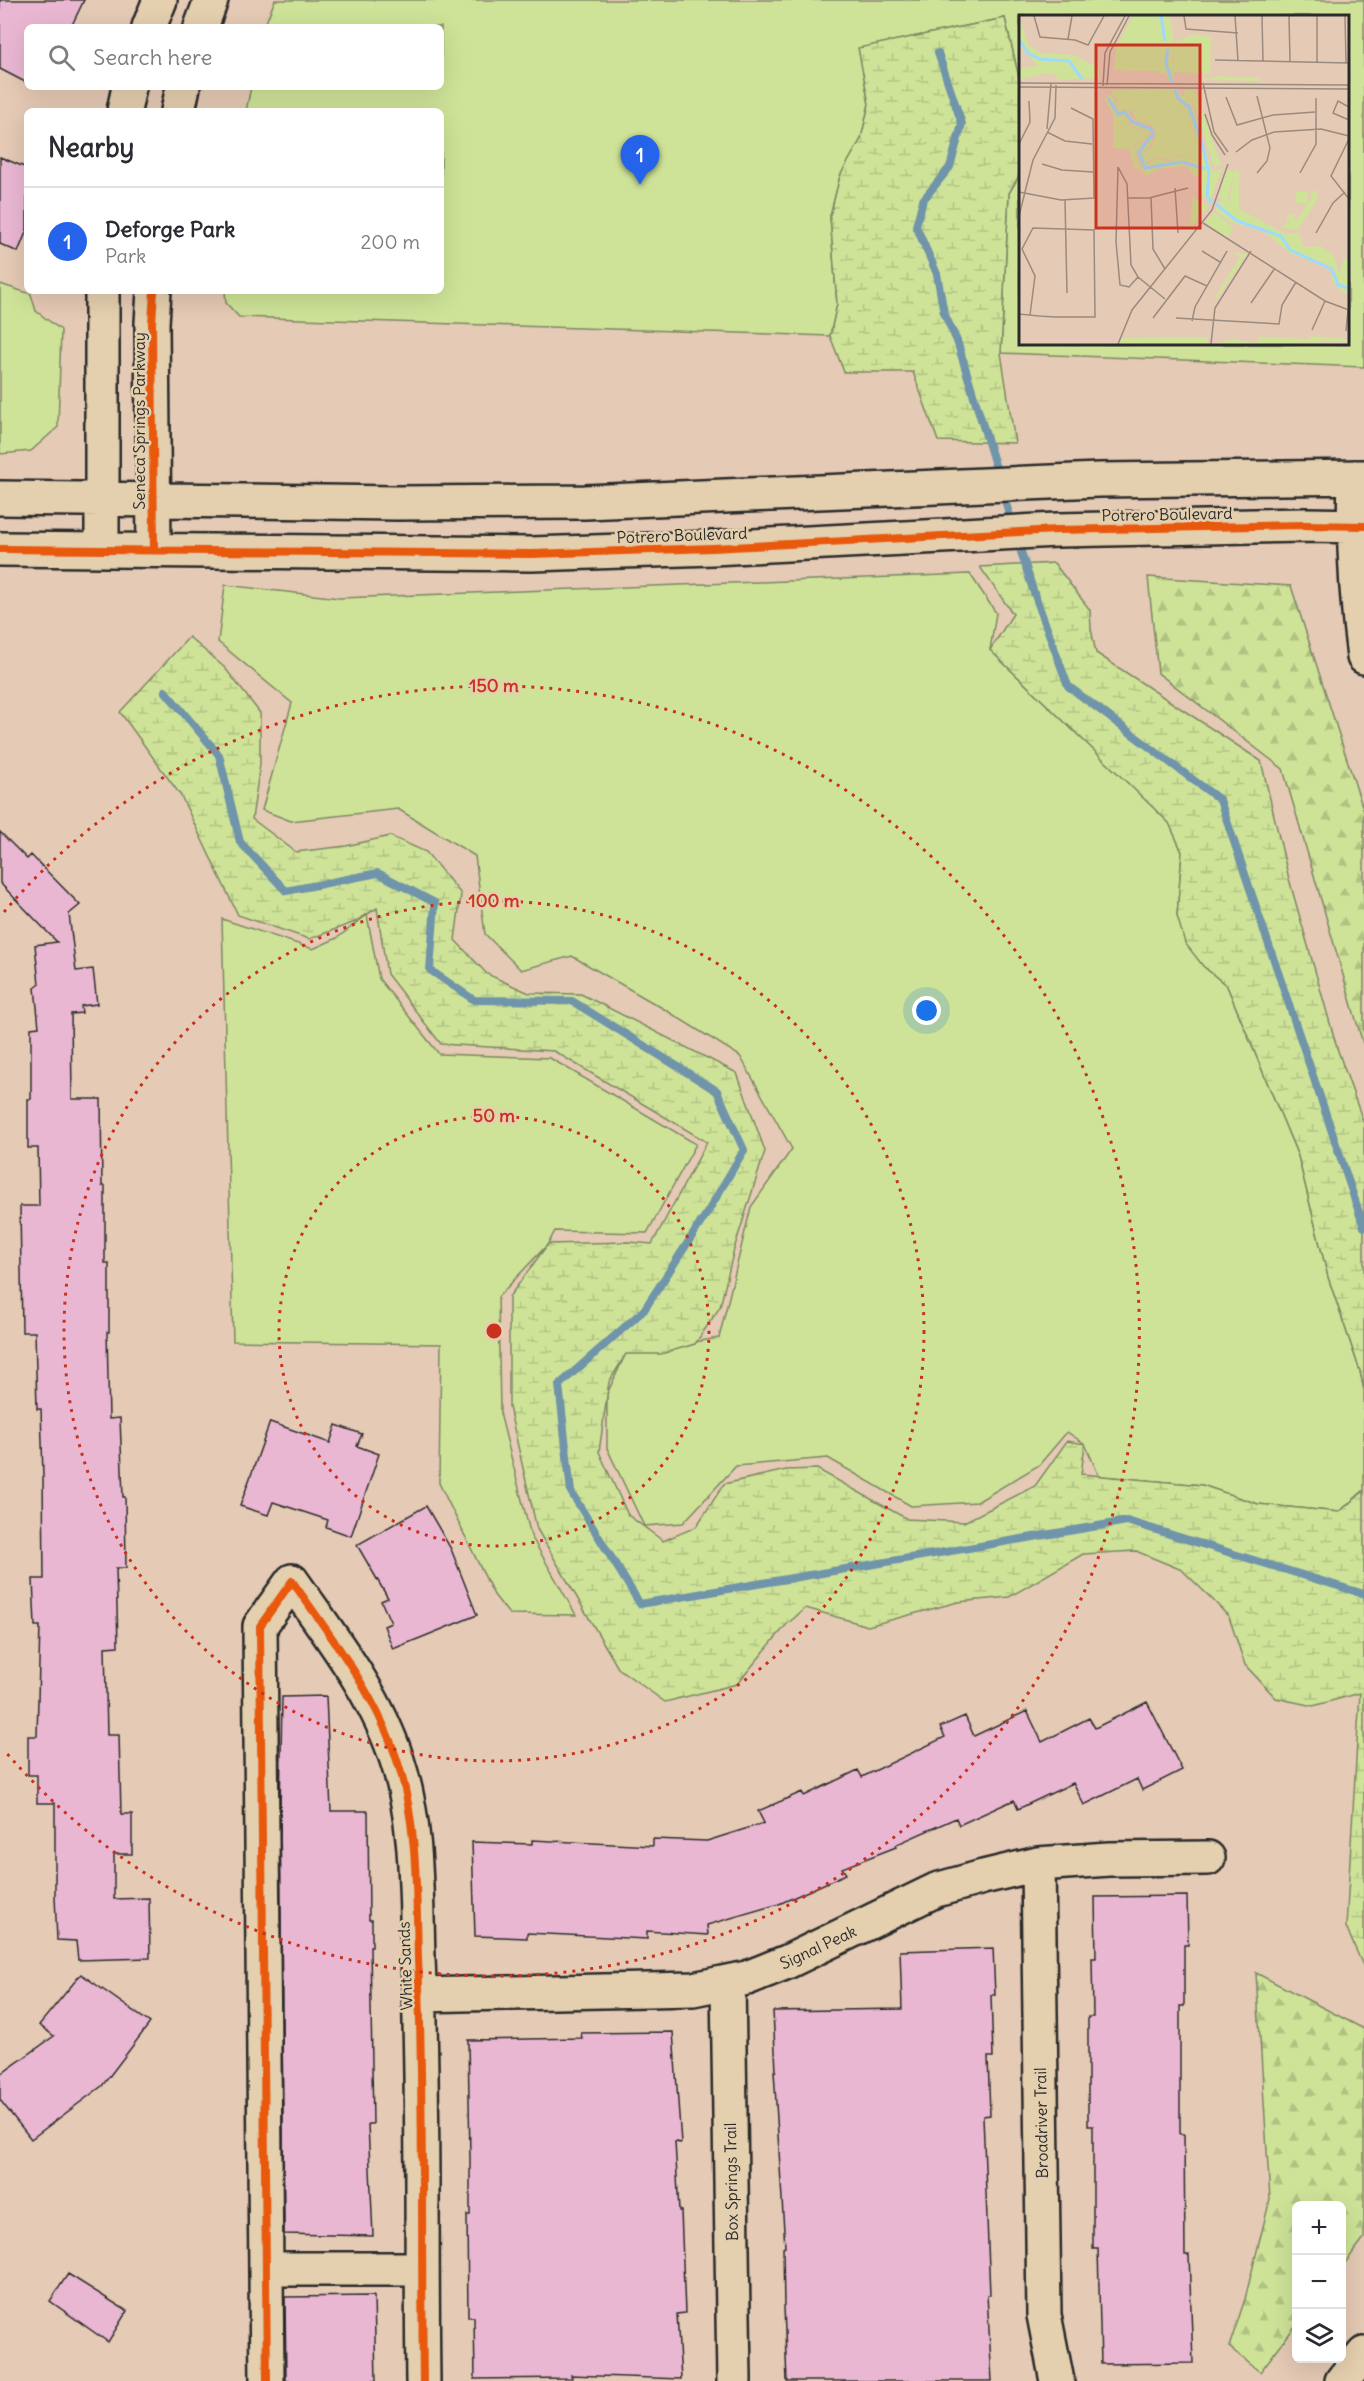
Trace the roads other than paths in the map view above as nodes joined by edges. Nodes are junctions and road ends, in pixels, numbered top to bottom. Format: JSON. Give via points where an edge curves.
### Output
{"nodes":[{"id":1,"x":160,"y":0,"type":"edge"},
{"id":2,"x":211,"y":0,"type":"edge"},
{"id":3,"x":150,"y":24,"type":"edge"},
{"id":4,"x":202,"y":24,"type":"edge"},
{"id":5,"x":128,"y":90,"type":"edge"},
{"id":6,"x":182,"y":90,"type":"edge"},
{"id":7,"x":125,"y":108,"type":"edge"},
{"id":8,"x":179,"y":108,"type":"edge"},
{"id":9,"x":102,"y":294,"type":"edge"},
{"id":10,"x":154,"y":294,"type":"edge"},
{"id":11,"x":1360,"y":477,"type":"edge"},
{"id":12,"x":0,"y":498,"type":"edge"},
{"id":13,"x":101,"y":499,"type":"junction"},
{"id":14,"x":153,"y":500,"type":"junction"},
{"id":15,"x":1359,"y":526,"type":"edge"},
{"id":16,"x":0,"y":549,"type":"edge"},
{"id":17,"x":102,"y":550,"type":"junction"},
{"id":18,"x":154,"y":550,"type":"junction"},
{"id":19,"x":1364,"y":657,"type":"edge"},
{"id":20,"x":1208,"y":1858,"type":"dead end"},
{"id":21,"x":1038,"y":1864,"type":"junction"},
{"id":22,"x":728,"y":1982,"type":"junction"},
{"id":23,"x":420,"y":1995,"type":"junction"},
{"id":24,"x":266,"y":2269,"type":"junction"},
{"id":25,"x":422,"y":2269,"type":"junction"},
{"id":26,"x":1364,"y":2354,"type":"edge"},
{"id":27,"x":267,"y":2381,"type":"edge"},
{"id":28,"x":423,"y":2381,"type":"edge"},
{"id":29,"x":734,"y":2381,"type":"edge"},
{"id":30,"x":1057,"y":2381,"type":"edge"},
{"id":31,"x":1342,"y":2381,"type":"edge"}],
"edges":[{"from":1,"to":3,"type":"street"},
{"from":2,"to":4,"type":"street"},
{"from":5,"to":7,"type":"street"},
{"from":6,"to":8,"type":"street"},
{"from":9,"to":13,"type":"street"},
{"from":10,"to":14,"type":"street","name":"Seneca Springs Parkway"},
{"from":11,"to":14,"type":"street","via":[[1043,483],[585,502]]},
{"from":11,"to":15,"type":"street"},
{"from":12,"to":13,"type":"street"},
{"from":13,"to":14,"type":"street"},
{"from":13,"to":17,"type":"street"},
{"from":14,"to":18,"type":"street","name":"Seneca Springs Parkway"},
{"from":15,"to":18,"type":"street","name":"Potrero Boulevard","via":[[1057,530],[532,554]]},
{"from":15,"to":19,"type":"street","via":[[1359,620]]},
{"from":16,"to":17,"type":"street","name":"Potrero Boulevard"},
{"from":17,"to":18,"type":"street","name":"Potrero Boulevard"},
{"from":20,"to":21,"type":"street","name":"Signal Peak"},
{"from":21,"to":22,"type":"street","name":"Signal Peak","via":[[936,1890],[787,1962]]},
{"from":21,"to":30,"type":"street","name":"Broadriver Trail","via":[[1044,2315]]},
{"from":22,"to":23,"type":"street","name":"Signal Peak","via":[[693,1989],[647,1991]]},
{"from":22,"to":29,"type":"street","name":"Box Springs Trail"},
{"from":23,"to":24,"type":"street","name":"White Sands","via":[[414,1859],[408,1801],[398,1761],[368,1695],[292,1581],[260,1626]]},
{"from":23,"to":25,"type":"street","name":"White Sands"},
{"from":24,"to":25,"type":"street"},
{"from":24,"to":27,"type":"street"},
{"from":25,"to":28,"type":"street","name":"White Sands"},
{"from":26,"to":31,"type":"street"}]}
